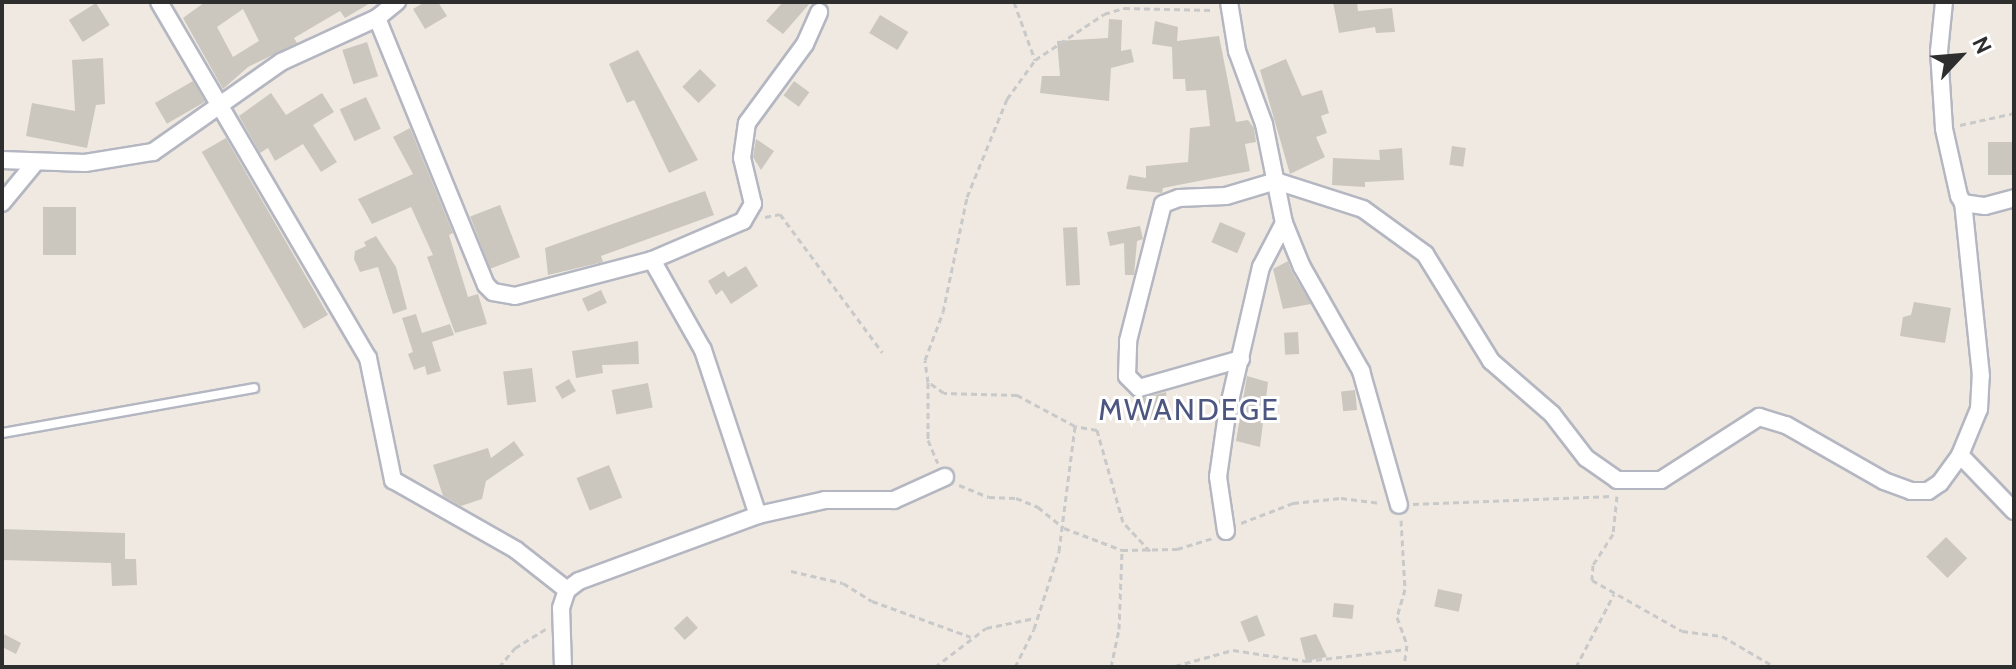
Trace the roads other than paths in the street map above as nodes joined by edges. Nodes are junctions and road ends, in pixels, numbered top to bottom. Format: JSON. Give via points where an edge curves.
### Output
{"nodes":[{"id":1,"x":159,"y":2,"type":"edge"},
{"id":2,"x":397,"y":2,"type":"edge"},
{"id":3,"x":1944,"y":2,"type":"edge"},
{"id":4,"x":1229,"y":7,"type":"edge"},
{"id":5,"x":819,"y":12,"type":"dead end"},
{"id":6,"x":377,"y":18,"type":"junction"},
{"id":7,"x":219,"y":105,"type":"junction"},
{"id":8,"x":2,"y":160,"type":"edge"},
{"id":9,"x":35,"y":163,"type":"junction"},
{"id":10,"x":1276,"y":181,"type":"junction"},
{"id":11,"x":2014,"y":198,"type":"edge"},
{"id":12,"x":2,"y":203,"type":"edge"},
{"id":13,"x":1963,"y":203,"type":"junction"},
{"id":14,"x":1284,"y":223,"type":"junction"},
{"id":15,"x":652,"y":260,"type":"junction"},
{"id":16,"x":1241,"y":359,"type":"junction"},
{"id":17,"x":254,"y":388,"type":"dead end"},
{"id":18,"x":2,"y":433,"type":"edge"},
{"id":19,"x":1960,"y":455,"type":"junction"},
{"id":20,"x":945,"y":477,"type":"dead end"},
{"id":21,"x":1399,"y":505,"type":"road end"},
{"id":22,"x":2012,"y":506,"type":"edge"},
{"id":23,"x":758,"y":515,"type":"junction"},
{"id":24,"x":1226,"y":531,"type":"dead end"},
{"id":25,"x":567,"y":590,"type":"junction"},
{"id":26,"x":563,"y":667,"type":"edge"}],
"edges":[{"from":1,"to":7,"type":"street"},
{"from":2,"to":6,"type":"street"},
{"from":3,"to":13,"type":"street","via":[[1939,51],[1944,129]]},
{"from":4,"to":10,"type":"street"},
{"from":5,"to":15,"type":"street","via":[[805,44],[747,123],[742,158],[753,204],[743,221]]},
{"from":6,"to":7,"type":"street","via":[[281,62]]},
{"from":6,"to":15,"type":"street","via":[[478,269],[493,292],[541,292]]},
{"from":7,"to":9,"type":"street","via":[[153,152],[85,163]]},
{"from":7,"to":25,"type":"street","via":[[368,358],[393,480],[516,550]]},
{"from":8,"to":9,"type":"street"},
{"from":9,"to":12,"type":"street"},
{"from":10,"to":14,"type":"street"},
{"from":10,"to":16,"type":"street","via":[[1226,196],[1163,204],[1128,341],[1127,376],[1139,388]]},
{"from":10,"to":19,"type":"street","via":[[1363,209],[1425,254],[1491,361],[1552,414],[1586,458],[1617,480],[1661,480],[1759,417],[1786,425],[1911,491],[1928,491],[1940,483]]},
{"from":11,"to":13,"type":"street","via":[[1995,206]]},
{"from":13,"to":19,"type":"street","via":[[1981,376],[1979,409]]},
{"from":14,"to":16,"type":"street","via":[[1261,267]]},
{"from":14,"to":21,"type":"street","via":[[1302,267],[1361,371]]},
{"from":15,"to":23,"type":"street","via":[[703,350]]},
{"from":16,"to":24,"type":"street","via":[[1221,449],[1219,498]]},
{"from":17,"to":18,"type":"lane"},
{"from":19,"to":22,"type":"street"},
{"from":20,"to":23,"type":"street","via":[[894,500],[825,500]]},
{"from":23,"to":25,"type":"street","via":[[654,550]]},
{"from":25,"to":26,"type":"street","via":[[561,623]]}]}
